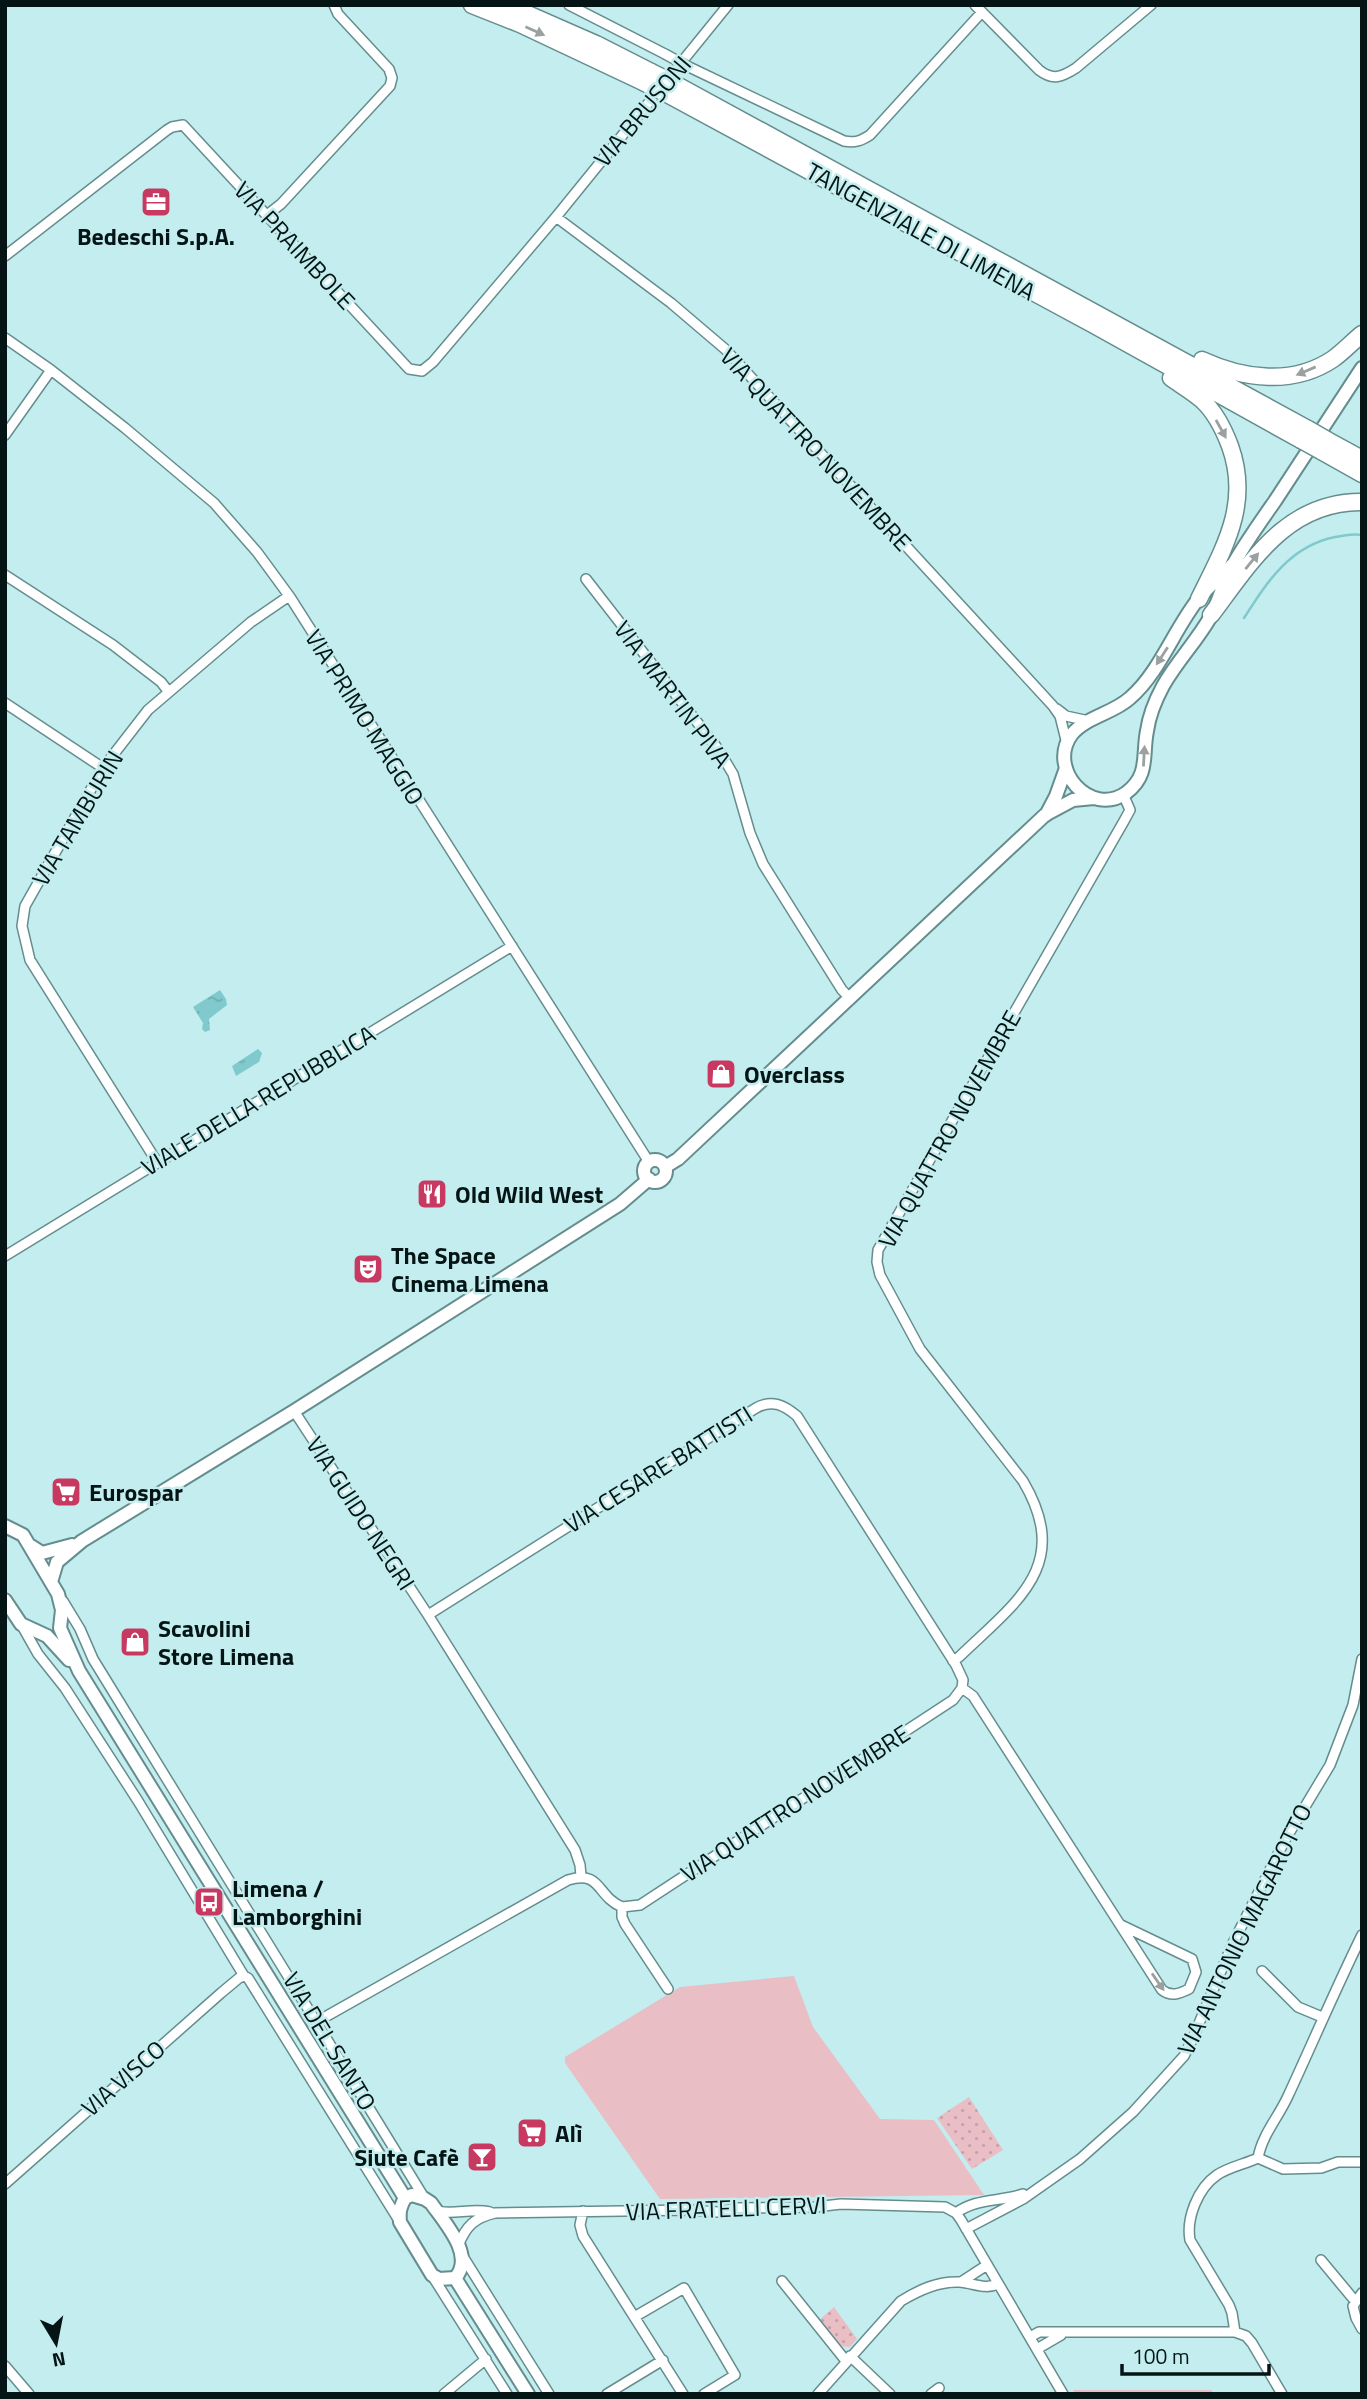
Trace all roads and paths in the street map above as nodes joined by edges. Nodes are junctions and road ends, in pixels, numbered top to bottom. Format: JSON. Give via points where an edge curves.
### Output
{"nodes":[{"id":1,"x":334,"y":5,"type":"edge"},
{"id":2,"x":472,"y":5,"type":"edge"},
{"id":3,"x":507,"y":5,"type":"edge"},
{"id":4,"x":569,"y":5,"type":"edge"},
{"id":5,"x":728,"y":5,"type":"edge"},
{"id":6,"x":1151,"y":5,"type":"edge"},
{"id":7,"x":979,"y":9,"type":"edge"},
{"id":8,"x":647,"y":77,"type":"junction"},
{"id":9,"x":671,"y":89,"type":"junction"},
{"id":10,"x":267,"y":215,"type":"junction"},
{"id":11,"x":556,"y":217,"type":"junction"},
{"id":12,"x":5,"y":256,"type":"edge"},
{"id":13,"x":1078,"y":302,"type":"junction"},
{"id":14,"x":1094,"y":325,"type":"junction"},
{"id":15,"x":1362,"y":334,"type":"edge"},
{"id":16,"x":5,"y":338,"type":"edge"},
{"id":17,"x":1362,"y":368,"type":"edge"},
{"id":18,"x":51,"y":370,"type":"junction"},
{"id":19,"x":5,"y":435,"type":"edge"},
{"id":20,"x":1304,"y":435,"type":"junction"},
{"id":21,"x":1324,"y":446,"type":"junction"},
{"id":22,"x":1362,"y":459,"type":"edge"},
{"id":23,"x":1362,"y":474,"type":"edge"},
{"id":24,"x":1362,"y":502,"type":"edge"},
{"id":25,"x":1233,"y":565,"type":"junction"},
{"id":26,"x":5,"y":575,"type":"edge"},
{"id":27,"x":586,"y":579,"type":"dead end"},
{"id":28,"x":289,"y":596,"type":"junction"},
{"id":29,"x":1199,"y":599,"type":"junction"},
{"id":30,"x":1211,"y":615,"type":"junction"},
{"id":31,"x":168,"y":691,"type":"junction"},
{"id":32,"x":5,"y":703,"type":"edge"},
{"id":33,"x":1053,"y":706,"type":"junction"},
{"id":34,"x":1091,"y":721,"type":"junction"},
{"id":35,"x":1068,"y":744,"type":"junction"},
{"id":36,"x":103,"y":768,"type":"junction"},
{"id":37,"x":1066,"y":768,"type":"junction"},
{"id":38,"x":1123,"y":794,"type":"junction"},
{"id":39,"x":1095,"y":798,"type":"junction"},
{"id":40,"x":1045,"y":815,"type":"junction"},
{"id":41,"x":512,"y":946,"type":"junction"},
{"id":42,"x":850,"y":998,"type":"junction"},
{"id":43,"x":157,"y":1162,"type":"junction"},
{"id":44,"x":649,"y":1162,"type":"junction"},
{"id":45,"x":666,"y":1167,"type":"junction"},
{"id":46,"x":649,"y":1179,"type":"junction"},
{"id":47,"x":5,"y":1256,"type":"edge"},
{"id":48,"x":294,"y":1411,"type":"junction"},
{"id":49,"x":5,"y":1517,"type":"edge"},
{"id":50,"x":11,"y":1528,"type":"edge"},
{"id":51,"x":82,"y":1541,"type":"junction"},
{"id":52,"x":29,"y":1546,"type":"junction"},
{"id":53,"x":55,"y":1588,"type":"junction"},
{"id":54,"x":7,"y":1605,"type":"edge"},
{"id":55,"x":428,"y":1615,"type":"junction"},
{"id":56,"x":60,"y":1616,"type":"junction"},
{"id":57,"x":21,"y":1624,"type":"junction"},
{"id":58,"x":38,"y":1630,"type":"junction"},
{"id":59,"x":1362,"y":1659,"type":"edge"},
{"id":60,"x":953,"y":1661,"type":"junction"},
{"id":61,"x":79,"y":1671,"type":"junction"},
{"id":62,"x":962,"y":1688,"type":"junction"},
{"id":63,"x":581,"y":1877,"type":"junction"},
{"id":64,"x":622,"y":1907,"type":"junction"},
{"id":65,"x":256,"y":1921,"type":"junction"},
{"id":66,"x":1121,"y":1925,"type":"junction"},
{"id":67,"x":240,"y":1931,"type":"junction"},
{"id":68,"x":1362,"y":1935,"type":"edge"},
{"id":69,"x":1262,"y":1971,"type":"dead end"},
{"id":70,"x":244,"y":1976,"type":"junction"},
{"id":71,"x":668,"y":1989,"type":"dead end"},
{"id":72,"x":1322,"y":2017,"type":"junction"},
{"id":73,"x":318,"y":2021,"type":"junction"},
{"id":74,"x":382,"y":2126,"type":"junction"},
{"id":75,"x":367,"y":2136,"type":"junction"},
{"id":76,"x":1258,"y":2158,"type":"junction"},
{"id":77,"x":1362,"y":2162,"type":"edge"},
{"id":78,"x":5,"y":2184,"type":"edge"},
{"id":79,"x":1038,"y":2189,"type":"junction"},
{"id":80,"x":405,"y":2198,"type":"junction"},
{"id":81,"x":425,"y":2199,"type":"junction"},
{"id":82,"x":436,"y":2211,"type":"junction"},
{"id":83,"x":583,"y":2211,"type":"junction"},
{"id":84,"x":495,"y":2213,"type":"junction"},
{"id":85,"x":956,"y":2213,"type":"junction"},
{"id":86,"x":400,"y":2222,"type":"junction"},
{"id":87,"x":967,"y":2229,"type":"junction"},
{"id":88,"x":460,"y":2250,"type":"junction"},
{"id":89,"x":1321,"y":2260,"type":"dead end"},
{"id":90,"x":987,"y":2265,"type":"junction"},
{"id":91,"x":432,"y":2275,"type":"junction"},
{"id":92,"x":455,"y":2278,"type":"junction"},
{"id":93,"x":782,"y":2281,"type":"dead end"},
{"id":94,"x":961,"y":2282,"type":"junction"},
{"id":95,"x":998,"y":2284,"type":"junction"},
{"id":96,"x":1362,"y":2293,"type":"edge"},
{"id":97,"x":1355,"y":2301,"type":"junction"},
{"id":98,"x":636,"y":2316,"type":"junction"},
{"id":99,"x":1362,"y":2329,"type":"edge"},
{"id":100,"x":1235,"y":2332,"type":"junction"},
{"id":101,"x":1066,"y":2333,"type":"junction"},
{"id":102,"x":1030,"y":2337,"type":"junction"},
{"id":103,"x":1037,"y":2349,"type":"junction"},
{"id":104,"x":486,"y":2359,"type":"junction"},
{"id":105,"x":848,"y":2359,"type":"junction"},
{"id":106,"x":663,"y":2360,"type":"junction"},
{"id":107,"x":5,"y":2366,"type":"edge"},
{"id":108,"x":29,"y":2394,"type":"edge"},
{"id":109,"x":444,"y":2394,"type":"edge"},
{"id":110,"x":507,"y":2394,"type":"edge"},
{"id":111,"x":528,"y":2394,"type":"edge"},
{"id":112,"x":549,"y":2394,"type":"edge"},
{"id":113,"x":607,"y":2394,"type":"edge"},
{"id":114,"x":683,"y":2394,"type":"edge"},
{"id":115,"x":704,"y":2394,"type":"edge"},
{"id":116,"x":818,"y":2394,"type":"edge"},
{"id":117,"x":890,"y":2394,"type":"edge"},
{"id":118,"x":1063,"y":2394,"type":"edge"},
{"id":119,"x":1282,"y":2394,"type":"edge"}],
"edges":[{"from":1,"to":10,"type":"street","via":[[389,69],[390,86]]},
{"from":2,"to":8,"type":"highway","name":"TANGENZIALE DI LIMENA","one_way":true},
{"from":3,"to":8,"type":"highway","name":"TANGENZIALE DI LIMENA","via":[[596,44]]},
{"from":4,"to":7,"type":"street","bridge":true,"via":[[853,143],[870,135]]},
{"from":5,"to":11,"type":"street","name":"VIA BRUSONI"},
{"from":6,"to":7,"type":"street","via":[[1076,68],[1055,78],[1040,70]]},
{"from":8,"to":9,"type":"highway","name":"TANGENZIALE DI LIMENA","bridge":true},
{"from":9,"to":13,"type":"highway","name":"TANGENZIALE DI LIMENA"},
{"from":9,"to":14,"type":"highway","name":"TANGENZIALE DI LIMENA"},
{"from":10,"to":11,"type":"street","name":"VIA PRAIMBOLE","via":[[415,371],[433,362]]},
{"from":10,"to":12,"type":"street","name":"VIA PRAIMBOLE","via":[[183,125],[177,125]]},
{"from":11,"to":33,"type":"street","name":"VIA QUATTRO NOVEMBRE","via":[[681,310],[725,349]]},
{"from":15,"to":13,"type":"highway","one_way":true,"via":[[1332,360],[1294,376],[1260,378],[1221,369]]},
{"from":13,"to":20,"type":"highway","name":"TANGENZIALE DI LIMENA"},
{"from":14,"to":20,"type":"highway","name":"TANGENZIALE DI LIMENA"},
{"from":14,"to":29,"type":"highway","one_way":true,"via":[[1203,400],[1227,439],[1235,460],[1238,498],[1234,522]]},
{"from":16,"to":18,"type":"street","name":"VIA PRIMO MAGGIO"},
{"from":17,"to":25,"type":"street"},
{"from":18,"to":19,"type":"street"},
{"from":18,"to":28,"type":"street","name":"VIA PRIMO MAGGIO","via":[[214,503]]},
{"from":20,"to":21,"type":"highway","name":"TANGENZIALE DI LIMENA","bridge":true},
{"from":21,"to":22,"type":"highway","name":"TANGENZIALE DI LIMENA"},
{"from":21,"to":23,"type":"highway","name":"TANGENZIALE DI LIMENA"},
{"from":30,"to":24,"type":"highway","one_way":true,"via":[[1273,536],[1304,515],[1337,504]]},
{"from":25,"to":29,"type":"street"},
{"from":25,"to":30,"type":"street"},
{"from":26,"to":31,"type":"street","via":[[113,645]]},
{"from":27,"to":42,"type":"street","name":"VIA MARTIN PIVA","via":[[718,749],[733,774],[763,864]]},
{"from":28,"to":31,"type":"street","name":"VIA TAMBURIN"},
{"from":28,"to":41,"type":"street","name":"VIA PRIMO MAGGIO"},
{"from":29,"to":34,"type":"street","one_way":true,"via":[[1131,698]]},
{"from":38,"to":30,"type":"street","one_way":true,"via":[[1145,763],[1147,728],[1163,687]]},
{"from":31,"to":36,"type":"street","name":"VIA TAMBURIN"},
{"from":32,"to":36,"type":"street"},
{"from":33,"to":34,"type":"street","name":"VIA QUATTRO NOVEMBRE","via":[[1066,716]]},
{"from":33,"to":35,"type":"street","name":"VIA QUATTRO NOVEMBRE"},
{"from":34,"to":35,"type":"street","via":[[1072,735]]},
{"from":35,"to":37,"type":"street"},
{"from":36,"to":43,"type":"street","name":"VIA TAMBURIN","via":[[25,906],[23,935],[36,970]]},
{"from":37,"to":39,"type":"street","via":[[1070,781]]},
{"from":37,"to":40,"type":"street"},
{"from":38,"to":39,"type":"street"},
{"from":38,"to":60,"type":"street","name":"VIA QUATTRO NOVEMBRE","via":[[1130,810],[878,1250],[880,1275],[920,1349],[1023,1481],[1035,1504],[1042,1534],[1038,1572],[1026,1590]]},
{"from":39,"to":40,"type":"street","via":[[1073,800]]},
{"from":40,"to":42,"type":"street"},
{"from":41,"to":43,"type":"street","name":"VIALE DELLA REPUBBLICA"},
{"from":41,"to":44,"type":"street","name":"VIA PRIMO MAGGIO"},
{"from":42,"to":45,"type":"street"},
{"from":43,"to":47,"type":"street","name":"VIALE DELLA REPUBBLICA"},
{"from":44,"to":45,"type":"street","via":[[659,1160]]},
{"from":44,"to":46,"type":"street","via":[[645,1170]]},
{"from":45,"to":46,"type":"street","via":[[663,1178]]},
{"from":46,"to":48,"type":"street","via":[[628,1199]]},
{"from":48,"to":51,"type":"street"},
{"from":48,"to":55,"type":"street","name":"VIA GUIDO NEGRI"},
{"from":49,"to":50,"type":"street"},
{"from":50,"to":52,"type":"street"},
{"from":51,"to":52,"type":"street","via":[[42,1553]]},
{"from":51,"to":53,"type":"street","via":[[57,1562]]},
{"from":52,"to":53,"type":"street"},
{"from":53,"to":56,"type":"street"},
{"from":53,"to":65,"type":"street","name":"VIA DEL SANTO","via":[[93,1659]]},
{"from":54,"to":57,"type":"street"},
{"from":55,"to":60,"type":"street","name":"VIA CESARE BATTISTI","via":[[756,1408],[774,1403],[797,1416]]},
{"from":55,"to":63,"type":"street","via":[[575,1850]]},
{"from":56,"to":58,"type":"street"},
{"from":56,"to":61,"type":"street","via":[[64,1639]]},
{"from":57,"to":58,"type":"street"},
{"from":57,"to":70,"type":"street","name":"VIA DEL SANTO","via":[[138,1801]]},
{"from":58,"to":61,"type":"street"},
{"from":59,"to":79,"type":"street","name":"VIA ANTONIO MAGAROTTO","via":[[1353,1705],[1330,1765],[1285,1840],[1232,1945],[1184,2056],[1133,2112]]},
{"from":60,"to":62,"type":"street","name":"VIA CESARE BATTISTI"},
{"from":61,"to":67,"type":"street"},
{"from":62,"to":64,"type":"street","name":"VIA QUATTRO NOVEMBRE","via":[[953,1699],[640,1905]]},
{"from":62,"to":66,"type":"street","name":"VIA CESARE BATTISTI","via":[[973,1696]]},
{"from":63,"to":64,"type":"street","via":[[592,1879]]},
{"from":63,"to":73,"type":"street","via":[[568,1880]]},
{"from":64,"to":71,"type":"street","via":[[625,1924]]},
{"from":65,"to":67,"type":"street"},
{"from":65,"to":73,"type":"street","name":"VIA DEL SANTO"},
{"from":66,"to":66,"type":"street","name":"VIA CESARE BATTISTI","one_way":true,"via":[[1162,1990],[1175,1994],[1189,1989],[1196,1972],[1192,1959]]},
{"from":67,"to":75,"type":"street"},
{"from":68,"to":72,"type":"street"},
{"from":69,"to":72,"type":"street","via":[[1298,2007]]},
{"from":70,"to":78,"type":"street","name":"VIA VISCO"},
{"from":70,"to":86,"type":"street","name":"VIA DEL SANTO"},
{"from":72,"to":76,"type":"street"},
{"from":73,"to":74,"type":"street","name":"VIA DEL SANTO"},
{"from":74,"to":75,"type":"street"},
{"from":74,"to":81,"type":"street","name":"VIA DEL SANTO"},
{"from":75,"to":80,"type":"street"},
{"from":76,"to":77,"type":"street","via":[[1283,2169]]},
{"from":76,"to":100,"type":"street","via":[[1212,2179],[1188,2228],[1190,2240],[1233,2313]]},
{"from":79,"to":85,"type":"street","name":"VIA ANTONIO MAGAROTTO","via":[[1010,2199],[970,2204]]},
{"from":79,"to":87,"type":"street","name":"VIA ANTONIO MAGAROTTO"},
{"from":80,"to":81,"type":"street"},
{"from":80,"to":86,"type":"street"},
{"from":81,"to":82,"type":"street","name":"VIA DEL SANTO"},
{"from":82,"to":84,"type":"street","name":"VIA FRATELLI CERVI"},
{"from":82,"to":88,"type":"street","name":"VIA DEL SANTO"},
{"from":83,"to":84,"type":"street","name":"VIA FRATELLI CERVI"},
{"from":83,"to":85,"type":"street","name":"VIA FRATELLI CERVI","via":[[718,2212],[841,2204],[940,2206]]},
{"from":83,"to":98,"type":"street","via":[[583,2236]]},
{"from":84,"to":88,"type":"street","name":"VIA FRATELLI CERVI","via":[[468,2226]]},
{"from":85,"to":87,"type":"street"},
{"from":86,"to":91,"type":"street","name":"VIA DEL SANTO"},
{"from":87,"to":90,"type":"street"},
{"from":88,"to":92,"type":"street"},
{"from":88,"to":112,"type":"street","name":"VIA DEL SANTO"},
{"from":89,"to":97,"type":"street"},
{"from":90,"to":94,"type":"street"},
{"from":90,"to":95,"type":"street"},
{"from":91,"to":92,"type":"street"},
{"from":91,"to":104,"type":"street","name":"VIA DEL SANTO"},
{"from":92,"to":111,"type":"street"},
{"from":93,"to":105,"type":"street"},
{"from":94,"to":95,"type":"street","via":[[984,2287]]},
{"from":94,"to":105,"type":"street","via":[[922,2288],[901,2301]]},
{"from":95,"to":102,"type":"street"},
{"from":96,"to":97,"type":"street"},
{"from":97,"to":99,"type":"street"},
{"from":98,"to":106,"type":"street"},
{"from":98,"to":115,"type":"street","via":[[684,2288],[735,2375]]},
{"from":100,"to":101,"type":"street"},
{"from":100,"to":119,"type":"street","via":[[1252,2343]]},
{"from":101,"to":102,"type":"street","via":[[1039,2332]]},
{"from":101,"to":103,"type":"street"},
{"from":102,"to":103,"type":"street"},
{"from":103,"to":118,"type":"street"},
{"from":104,"to":109,"type":"street"},
{"from":104,"to":110,"type":"street","name":"VIA DEL SANTO"},
{"from":105,"to":116,"type":"street"},
{"from":105,"to":117,"type":"street"},
{"from":106,"to":113,"type":"street"},
{"from":106,"to":114,"type":"street"},
{"from":107,"to":108,"type":"street"}]}
